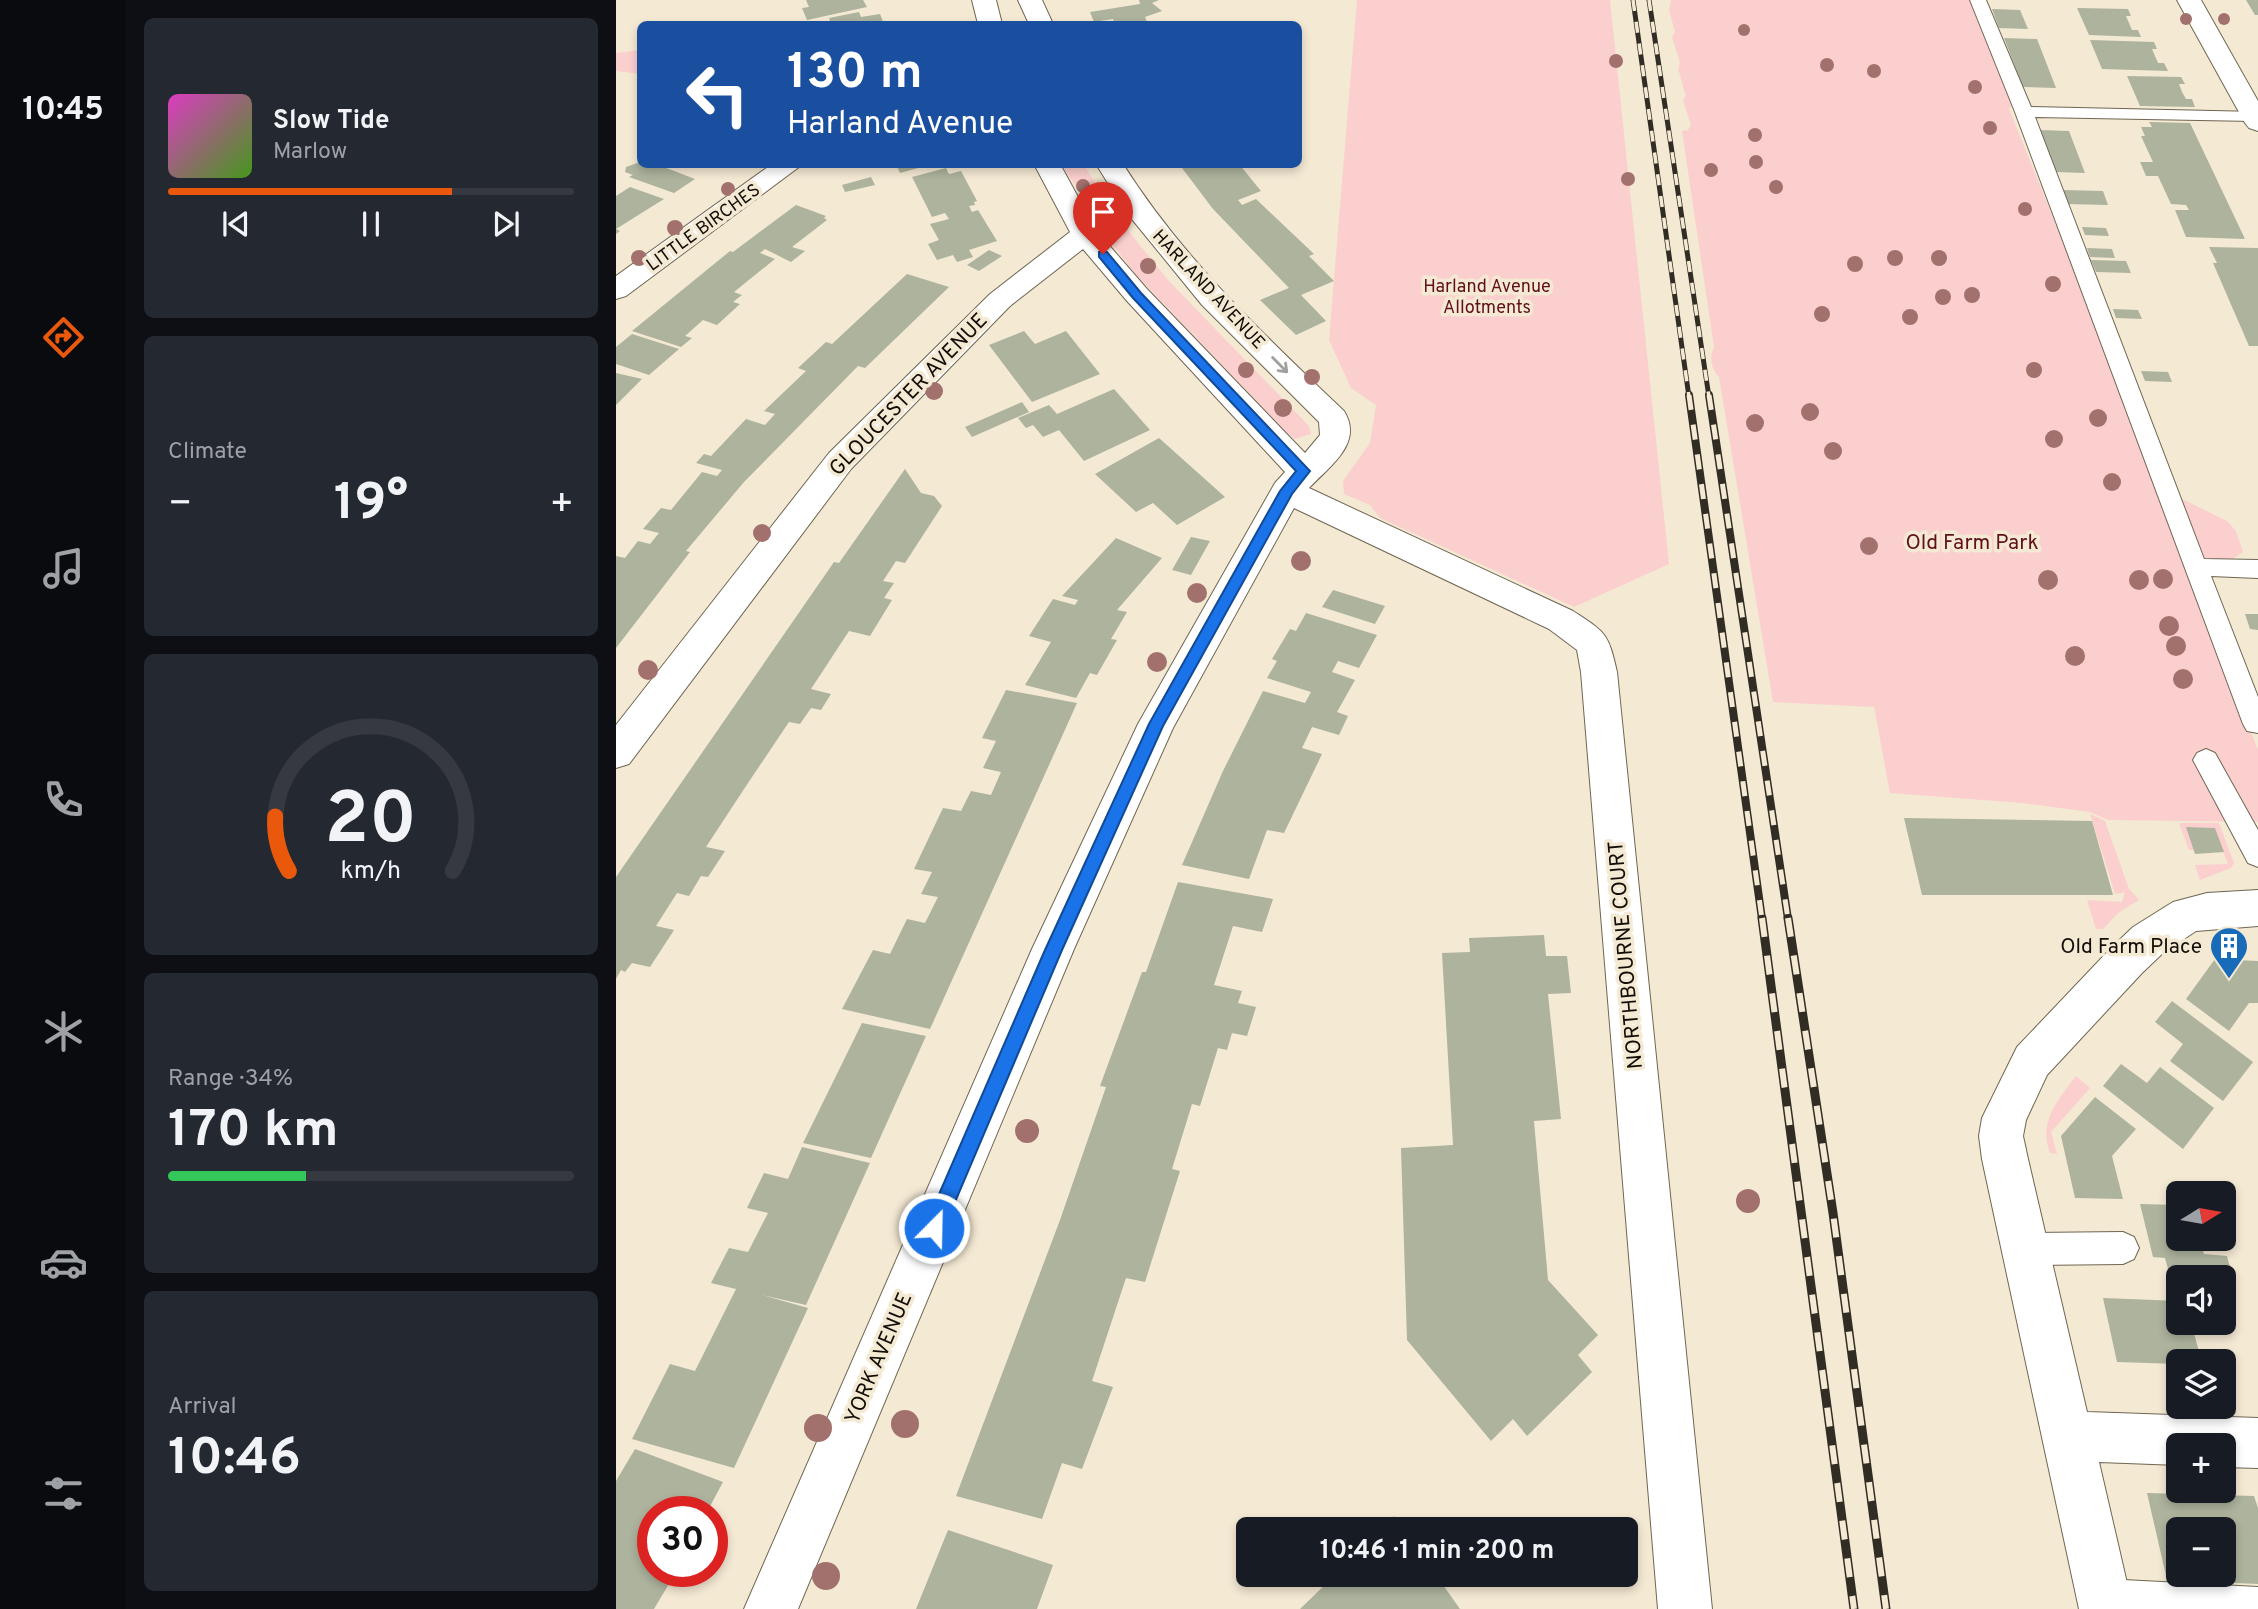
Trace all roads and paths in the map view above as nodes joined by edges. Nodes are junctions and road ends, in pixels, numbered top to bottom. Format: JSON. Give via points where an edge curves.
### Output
{"nodes":[{"id":1,"x":984,"y":0,"type":"edge"},
{"id":2,"x":1978,"y":0,"type":"edge"},
{"id":3,"x":2189,"y":0,"type":"edge"},
{"id":4,"x":989,"y":21,"type":"edge"},
{"id":5,"x":2024,"y":112,"type":"junction"},
{"id":6,"x":2256,"y":119,"type":"edge"},
{"id":7,"x":784,"y":168,"type":"edge"},
{"id":8,"x":1049,"y":168,"type":"edge"},
{"id":9,"x":1112,"y":168,"type":"edge"},
{"id":10,"x":1132,"y":205,"type":"junction"},
{"id":11,"x":1085,"y":234,"type":"junction"},
{"id":12,"x":616,"y":290,"type":"edge"},
{"id":13,"x":1320,"y":405,"type":"joint"},
{"id":14,"x":1295,"y":481,"type":"junction"},
{"id":15,"x":2196,"y":568,"type":"junction"},
{"id":16,"x":2258,"y":569,"type":"edge"},
{"id":17,"x":2256,"y":724,"type":"dead end"},
{"id":18,"x":616,"y":753,"type":"edge"},
{"id":19,"x":2206,"y":760,"type":"dead end"},
{"id":20,"x":2258,"y":855,"type":"edge"},
{"id":21,"x":2258,"y":908,"type":"edge"},
{"id":22,"x":2123,"y":1248,"type":"dead end"},
{"id":23,"x":2026,"y":1249,"type":"junction"},
{"id":24,"x":2067,"y":1436,"type":"junction"},
{"id":25,"x":2258,"y":1443,"type":"edge"},
{"id":26,"x":2105,"y":1603,"type":"edge"},
{"id":27,"x":2258,"y":1605,"type":"edge"},
{"id":28,"x":771,"y":1609,"type":"edge"},
{"id":29,"x":1685,"y":1609,"type":"edge"}],
"edges":[{"from":1,"to":4,"type":"street"},
{"from":2,"to":5,"type":"lane"},
{"from":3,"to":6,"type":"street"},
{"from":5,"to":6,"type":"lane"},
{"from":5,"to":15,"type":"lane"},
{"from":7,"to":12,"type":"street","name":"LITTLE BIRCHES"},
{"from":8,"to":11,"type":"street"},
{"from":9,"to":10,"type":"street","name":"HARLAND AVENUE"},
{"from":10,"to":11,"type":"street","name":"GLOUCESTER AVENUE"},
{"from":10,"to":13,"type":"street","name":"HARLAND AVENUE","one_way":true,"via":[[1201,286]]},
{"from":11,"to":14,"type":"street"},
{"from":11,"to":18,"type":"street","name":"GLOUCESTER AVENUE","via":[[1000,300],[840,461]]},
{"from":13,"to":14,"type":"street","name":"YORK AVENUE","via":[[1333,418],[1337,432],[1332,444]]},
{"from":14,"to":28,"type":"street","name":"YORK AVENUE","via":[[1151,736],[1053,950]]},
{"from":14,"to":29,"type":"street","name":"NORTHBOURNE COURT","via":[[1562,620],[1593,643]]},
{"from":15,"to":16,"type":"lane"},
{"from":15,"to":17,"type":"lane"},
{"from":19,"to":20,"type":"lane"},
{"from":21,"to":23,"type":"street","via":[[2188,915],[2160,932],[2127,960],[2032,1061],[2011,1100],[2001,1136]]},
{"from":22,"to":23,"type":"lane"},
{"from":23,"to":24,"type":"street"},
{"from":24,"to":25,"type":"street"},
{"from":24,"to":26,"type":"street"},
{"from":26,"to":27,"type":"lane"}]}
